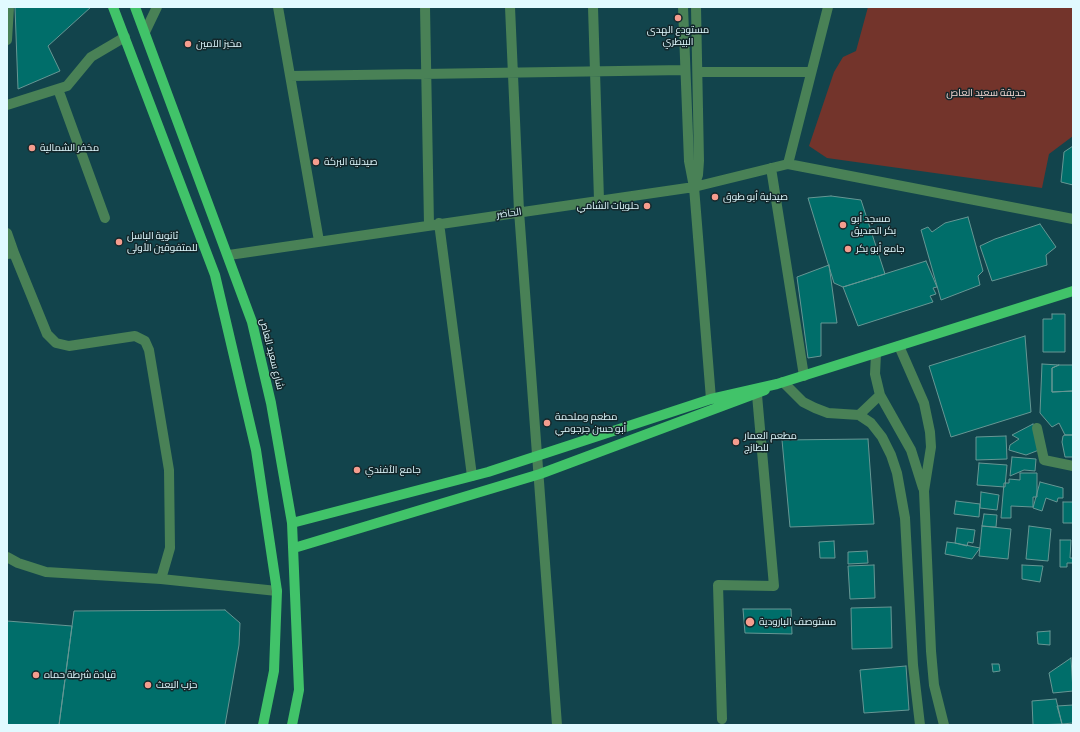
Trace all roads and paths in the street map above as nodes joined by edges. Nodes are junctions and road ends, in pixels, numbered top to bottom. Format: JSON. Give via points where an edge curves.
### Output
{"nodes":[{"id":1,"x":9,"y":7,"type":"edge"},
{"id":2,"x":113,"y":7,"type":"edge"},
{"id":3,"x":135,"y":7,"type":"edge"},
{"id":4,"x":157,"y":7,"type":"edge"},
{"id":5,"x":278,"y":7,"type":"edge"},
{"id":6,"x":425,"y":7,"type":"edge"},
{"id":7,"x":510,"y":7,"type":"edge"},
{"id":8,"x":592,"y":7,"type":"edge"},
{"id":9,"x":683,"y":7,"type":"edge"},
{"id":10,"x":696,"y":7,"type":"edge"},
{"id":11,"x":828,"y":7,"type":"edge"},
{"id":12,"x":145,"y":32,"type":"junction"},
{"id":13,"x":125,"y":37,"type":"junction"},
{"id":14,"x":7,"y":40,"type":"edge"},
{"id":15,"x":685,"y":70,"type":"junction"},
{"id":16,"x":595,"y":72,"type":"junction"},
{"id":17,"x":698,"y":72,"type":"junction"},
{"id":18,"x":810,"y":72,"type":"junction"},
{"id":19,"x":513,"y":73,"type":"junction"},
{"id":20,"x":426,"y":74,"type":"junction"},
{"id":21,"x":290,"y":76,"type":"junction"},
{"id":22,"x":58,"y":89,"type":"junction"},
{"id":23,"x":7,"y":105,"type":"edge"},
{"id":24,"x":788,"y":164,"type":"junction"},
{"id":25,"x":771,"y":168,"type":"junction"},
{"id":26,"x":694,"y":187,"type":"junction"},
{"id":27,"x":599,"y":200,"type":"junction"},
{"id":28,"x":519,"y":212,"type":"junction"},
{"id":29,"x":105,"y":218,"type":"dead end"},
{"id":30,"x":1073,"y":219,"type":"edge"},
{"id":31,"x":434,"y":224,"type":"junction"},
{"id":32,"x":7,"y":233,"type":"edge"},
{"id":33,"x":318,"y":241,"type":"junction"},
{"id":34,"x":11,"y":253,"type":"edge"},
{"id":35,"x":229,"y":255,"type":"junction"},
{"id":36,"x":1073,"y":291,"type":"edge"},
{"id":37,"x":899,"y":346,"type":"junction"},
{"id":38,"x":876,"y":354,"type":"junction"},
{"id":39,"x":804,"y":376,"type":"junction"},
{"id":40,"x":780,"y":383,"type":"junction"},
{"id":41,"x":758,"y":395,"type":"junction"},
{"id":42,"x":880,"y":395,"type":"junction"},
{"id":43,"x":712,"y":399,"type":"junction"},
{"id":44,"x":859,"y":415,"type":"junction"},
{"id":45,"x":1037,"y":428,"type":"dead end"},
{"id":46,"x":538,"y":455,"type":"junction"},
{"id":47,"x":1073,"y":466,"type":"edge"},
{"id":48,"x":540,"y":474,"type":"junction"},
{"id":49,"x":472,"y":476,"type":"junction"},
{"id":50,"x":924,"y":491,"type":"junction"},
{"id":51,"x":292,"y":523,"type":"junction"},
{"id":52,"x":294,"y":548,"type":"junction"},
{"id":53,"x":7,"y":557,"type":"edge"},
{"id":54,"x":161,"y":580,"type":"junction"},
{"id":55,"x":277,"y":591,"type":"junction"},
{"id":56,"x":722,"y":719,"type":"dead end"},
{"id":57,"x":263,"y":725,"type":"edge"},
{"id":58,"x":292,"y":725,"type":"edge"},
{"id":59,"x":557,"y":725,"type":"edge"},
{"id":60,"x":920,"y":725,"type":"edge"},
{"id":61,"x":944,"y":725,"type":"edge"}],
"edges":[{"from":1,"to":14,"type":"street"},
{"from":2,"to":13,"type":"main road"},
{"from":3,"to":12,"type":"main road","name":"شارع سعيد العاص"},
{"from":4,"to":12,"type":"street"},
{"from":5,"to":21,"type":"street"},
{"from":6,"to":20,"type":"street"},
{"from":7,"to":19,"type":"street"},
{"from":8,"to":16,"type":"street"},
{"from":9,"to":15,"type":"street"},
{"from":10,"to":17,"type":"street"},
{"from":11,"to":18,"type":"street"},
{"from":12,"to":35,"type":"main road","name":"شارع سعيد العاص"},
{"from":13,"to":22,"type":"street","via":[[91,57],[67,86]]},
{"from":13,"to":55,"type":"main road","via":[[215,275],[256,450]]},
{"from":15,"to":16,"type":"street"},
{"from":15,"to":26,"type":"street","via":[[689,161]]},
{"from":16,"to":19,"type":"street"},
{"from":16,"to":27,"type":"street"},
{"from":17,"to":18,"type":"street"},
{"from":17,"to":26,"type":"street","via":[[699,161]]},
{"from":18,"to":24,"type":"street"},
{"from":19,"to":20,"type":"street"},
{"from":19,"to":28,"type":"street"},
{"from":20,"to":21,"type":"street"},
{"from":20,"to":31,"type":"street"},
{"from":21,"to":33,"type":"street"},
{"from":22,"to":23,"type":"street"},
{"from":22,"to":29,"type":"street"},
{"from":24,"to":25,"type":"street","name":"الحاضر"},
{"from":24,"to":30,"type":"street"},
{"from":25,"to":26,"type":"street","name":"الحاضر"},
{"from":25,"to":39,"type":"street"},
{"from":26,"to":27,"type":"street","name":"الحاضر"},
{"from":26,"to":43,"type":"street"},
{"from":27,"to":28,"type":"street","name":"الحاضر"},
{"from":28,"to":31,"type":"street","name":"الحاضر"},
{"from":28,"to":46,"type":"street"},
{"from":31,"to":33,"type":"street","name":"الحاضر"},
{"from":31,"to":49,"type":"street"},
{"from":32,"to":34,"type":"street"},
{"from":33,"to":35,"type":"street","name":"الحاضر"},
{"from":34,"to":54,"type":"street","via":[[47,334],[56,343],[69,346],[135,336],[145,341],[149,350],[169,470],[170,548]]},
{"from":35,"to":51,"type":"main road","name":"شارع سعيد العاص","via":[[254,329],[271,403]]},
{"from":36,"to":37,"type":"main road"},
{"from":37,"to":38,"type":"main road"},
{"from":37,"to":50,"type":"street","via":[[924,403],[929,424],[931,447]]},
{"from":38,"to":39,"type":"main road"},
{"from":38,"to":42,"type":"street","via":[[875,374]]},
{"from":39,"to":40,"type":"main road"},
{"from":40,"to":41,"type":"main road"},
{"from":40,"to":43,"type":"main road"},
{"from":40,"to":44,"type":"street","via":[[803,402],[815,408],[828,413]]},
{"from":41,"to":48,"type":"main road"},
{"from":41,"to":56,"type":"street","via":[[774,586],[718,585]]},
{"from":42,"to":44,"type":"street"},
{"from":42,"to":50,"type":"street","via":[[911,450]]},
{"from":43,"to":46,"type":"main road"},
{"from":44,"to":60,"type":"street","via":[[871,423],[882,437],[891,455],[902,494],[912,665]]},
{"from":45,"to":47,"type":"street","via":[[1044,460]]},
{"from":46,"to":48,"type":"street"},
{"from":46,"to":49,"type":"main road"},
{"from":48,"to":52,"type":"main road"},
{"from":48,"to":59,"type":"street"},
{"from":49,"to":51,"type":"main road"},
{"from":50,"to":61,"type":"street","via":[[932,668],[937,702]]},
{"from":51,"to":52,"type":"main road","name":"شارع سعيد العاص"},
{"from":52,"to":58,"type":"main road","name":"شارع سعيد العاص","via":[[299,690]]},
{"from":53,"to":54,"type":"street","via":[[46,572]]},
{"from":54,"to":55,"type":"street"},
{"from":55,"to":57,"type":"main road","via":[[274,672]]}]}
